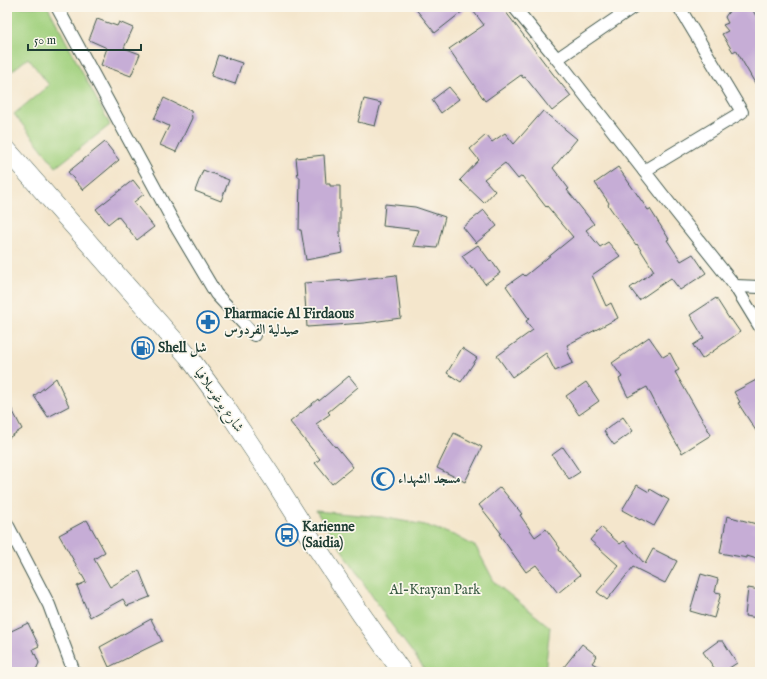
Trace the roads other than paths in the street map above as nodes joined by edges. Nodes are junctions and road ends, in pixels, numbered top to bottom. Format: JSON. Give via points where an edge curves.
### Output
{"nodes":[{"id":1,"x":57,"y":7,"type":"edge"},
{"id":2,"x":514,"y":7,"type":"edge"},
{"id":3,"x":633,"y":7,"type":"edge"},
{"id":4,"x":679,"y":7,"type":"edge"},
{"id":5,"x":557,"y":59,"type":"junction"},
{"id":6,"x":7,"y":150,"type":"edge"},
{"id":7,"x":644,"y":171,"type":"junction"},
{"id":8,"x":734,"y":286,"type":"junction"},
{"id":9,"x":760,"y":287,"type":"edge"},
{"id":10,"x":760,"y":327,"type":"edge"},
{"id":11,"x":254,"y":335,"type":"dead end"},
{"id":12,"x":7,"y":524,"type":"edge"},
{"id":13,"x":74,"y":672,"type":"edge"},
{"id":14,"x":402,"y":672,"type":"edge"}],
"edges":[{"from":1,"to":11,"type":"street","via":[[175,225],[216,294]]},
{"from":2,"to":5,"type":"street"},
{"from":3,"to":5,"type":"street"},
{"from":4,"to":7,"type":"street","via":[[742,112]]},
{"from":5,"to":7,"type":"street"},
{"from":6,"to":14,"type":"main road","name":"شارع يوغوسلافيا","via":[[188,356],[226,408],[315,546]]},
{"from":7,"to":8,"type":"street"},
{"from":8,"to":9,"type":"street"},
{"from":8,"to":10,"type":"street"},
{"from":12,"to":13,"type":"street","via":[[49,605]]}]}
